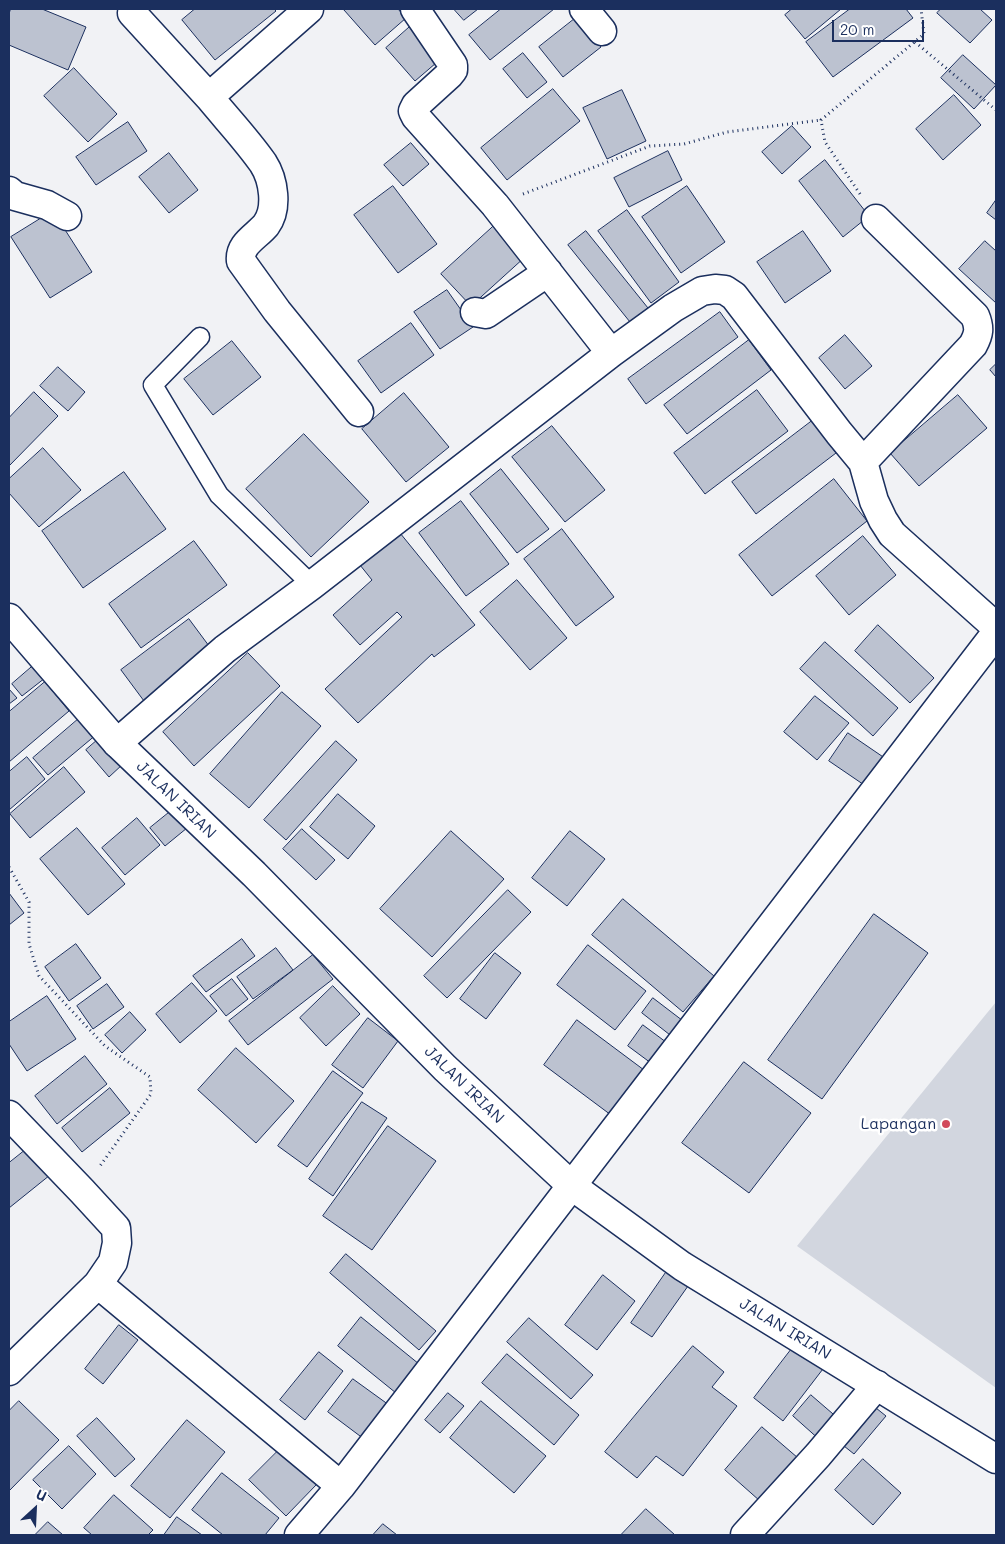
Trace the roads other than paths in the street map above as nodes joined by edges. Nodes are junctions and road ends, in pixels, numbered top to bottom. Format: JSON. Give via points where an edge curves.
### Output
{"nodes":[{"id":1,"x":308,"y":9,"type":"edge"},
{"id":2,"x":415,"y":9,"type":"edge"},
{"id":3,"x":584,"y":9,"type":"edge"},
{"id":4,"x":132,"y":13,"type":"dead end"},
{"id":5,"x":602,"y":31,"type":"dead end"},
{"id":6,"x":210,"y":98,"type":"junction"},
{"id":7,"x":9,"y":191,"type":"edge"},
{"id":8,"x":67,"y":216,"type":"dead end"},
{"id":9,"x":876,"y":220,"type":"road end"},
{"id":10,"x":548,"y":272,"type":"junction"},
{"id":11,"x":475,"y":312,"type":"dead end"},
{"id":12,"x":200,"y":337,"type":"dead end"},
{"id":13,"x":611,"y":353,"type":"junction"},
{"id":14,"x":359,"y":412,"type":"dead end"},
{"id":15,"x":863,"y":462,"type":"junction"},
{"id":16,"x":312,"y":585,"type":"junction"},
{"id":17,"x":9,"y":618,"type":"edge"},
{"id":18,"x":996,"y":627,"type":"edge"},
{"id":19,"x":996,"y":633,"type":"edge"},
{"id":20,"x":117,"y":743,"type":"junction"},
{"id":21,"x":9,"y":1116,"type":"edge"},
{"id":22,"x":572,"y":1186,"type":"junction"},
{"id":23,"x":98,"y":1284,"type":"junction"},
{"id":24,"x":9,"y":1371,"type":"edge"},
{"id":25,"x":877,"y":1385,"type":"junction"},
{"id":26,"x":996,"y":1459,"type":"edge"},
{"id":27,"x":341,"y":1486,"type":"junction"},
{"id":28,"x":299,"y":1535,"type":"edge"},
{"id":29,"x":745,"y":1535,"type":"edge"}],
"edges":[{"from":1,"to":6,"type":"street"},
{"from":2,"to":10,"type":"street","via":[[453,65],[453,70],[416,104],[413,111],[416,117],[495,204]]},
{"from":3,"to":5,"type":"street"},
{"from":4,"to":6,"type":"street"},
{"from":6,"to":14,"type":"street","via":[[264,164],[272,190],[271,216],[243,248],[241,261]]},
{"from":7,"to":8,"type":"street"},
{"from":9,"to":15,"type":"street","via":[[975,316],[979,326],[974,344]]},
{"from":10,"to":11,"type":"street","via":[[486,314]]},
{"from":10,"to":13,"type":"street"},
{"from":12,"to":16,"type":"lane","via":[[153,384],[219,495]]},
{"from":13,"to":15,"type":"street","via":[[702,291],[725,290],[734,296]]},
{"from":13,"to":16,"type":"street"},
{"from":15,"to":18,"type":"street","via":[[874,501],[892,534]]},
{"from":16,"to":20,"type":"street","via":[[225,649]]},
{"from":17,"to":20,"type":"street","name":"JALAN IRIAN"},
{"from":19,"to":22,"type":"street"},
{"from":20,"to":22,"type":"street","name":"JALAN IRIAN","via":[[254,874],[445,1068]]},
{"from":21,"to":23,"type":"street","via":[[116,1228],[113,1262]]},
{"from":22,"to":25,"type":"street","name":"JALAN IRIAN","via":[[682,1266]]},
{"from":22,"to":27,"type":"street"},
{"from":23,"to":24,"type":"street"},
{"from":23,"to":27,"type":"street"},
{"from":25,"to":26,"type":"street","name":"JALAN IRIAN"},
{"from":25,"to":29,"type":"street"},
{"from":27,"to":28,"type":"street"}]}
